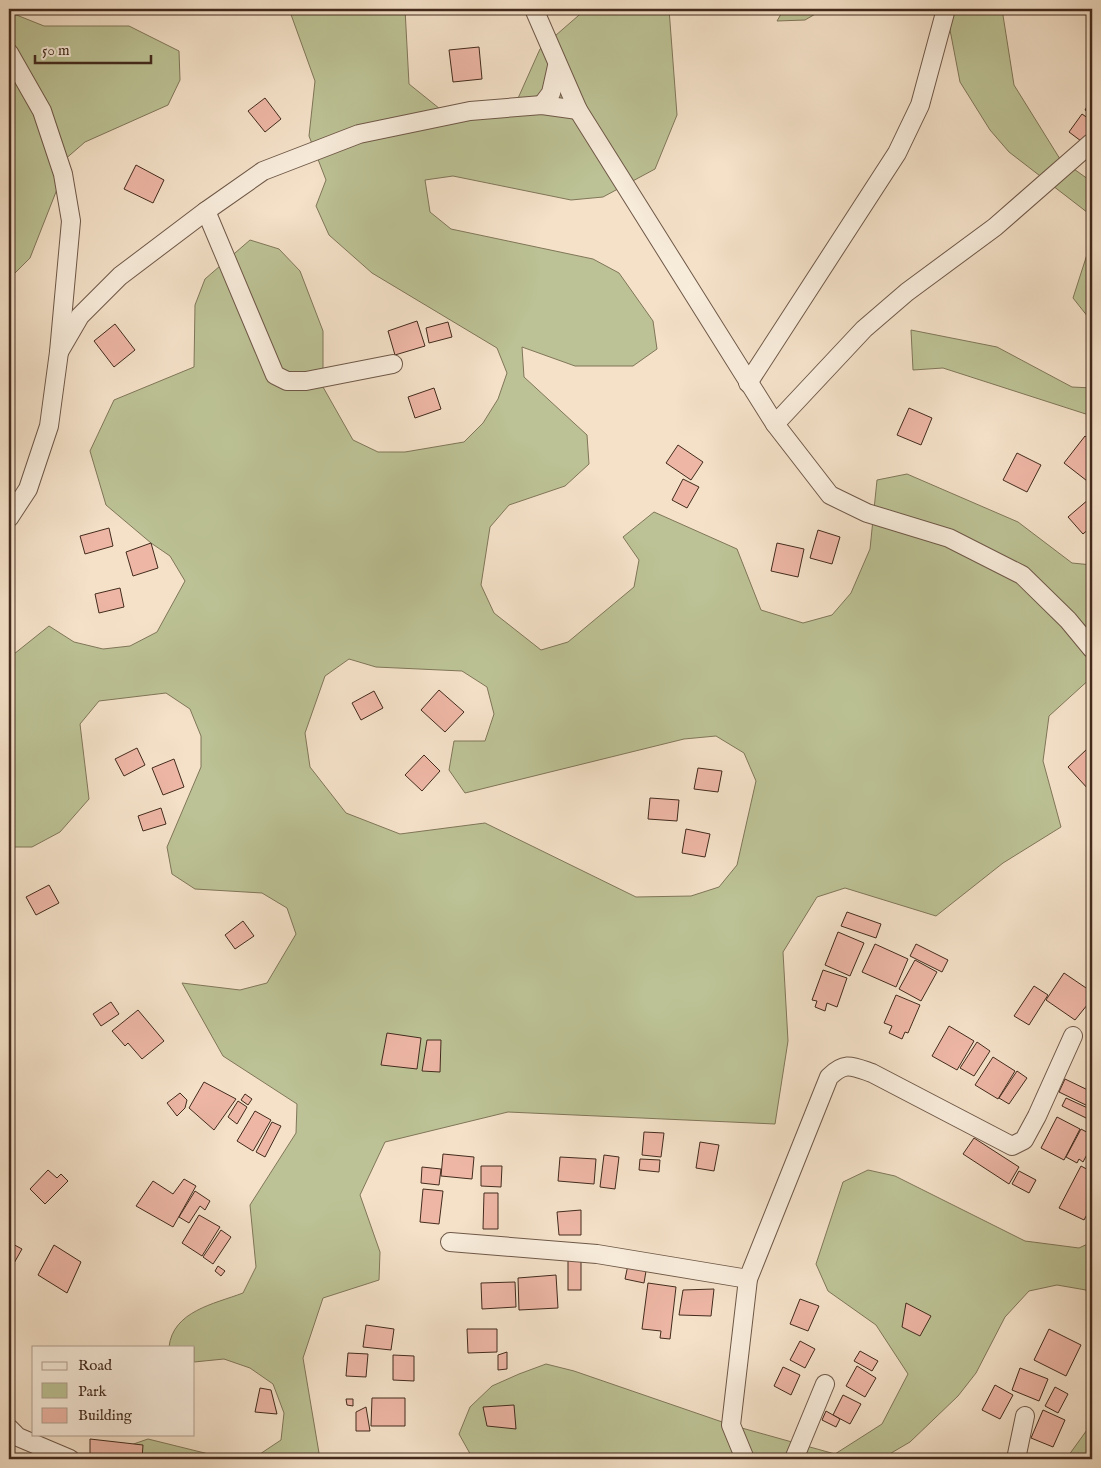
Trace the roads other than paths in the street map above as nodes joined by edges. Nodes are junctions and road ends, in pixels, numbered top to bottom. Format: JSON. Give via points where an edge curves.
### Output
{"nodes":[{"id":1,"x":534,"y":9,"type":"edge"},
{"id":2,"x":946,"y":9,"type":"edge"},
{"id":3,"x":9,"y":52,"type":"edge"},
{"id":4,"x":557,"y":66,"type":"junction"},
{"id":5,"x":542,"y":105,"type":"junction"},
{"id":6,"x":578,"y":110,"type":"junction"},
{"id":7,"x":1091,"y":143,"type":"dead end"},
{"id":8,"x":206,"y":211,"type":"junction"},
{"id":9,"x":59,"y":352,"type":"junction"},
{"id":10,"x":393,"y":364,"type":"dead end"},
{"id":11,"x":748,"y":383,"type":"junction"},
{"id":12,"x":774,"y":424,"type":"junction"},
{"id":13,"x":9,"y":518,"type":"edge"},
{"id":14,"x":1092,"y":649,"type":"edge"},
{"id":15,"x":1073,"y":1036,"type":"dead end"},
{"id":16,"x":450,"y":1242,"type":"dead end"},
{"id":17,"x":748,"y":1279,"type":"junction"},
{"id":18,"x":825,"y":1384,"type":"dead end"},
{"id":19,"x":1026,"y":1416,"type":"dead end"},
{"id":20,"x":9,"y":1428,"type":"edge"},
{"id":21,"x":70,"y":1459,"type":"edge"},
{"id":22,"x":745,"y":1459,"type":"edge"},
{"id":23,"x":794,"y":1459,"type":"edge"},
{"id":24,"x":1016,"y":1459,"type":"edge"}],
"edges":[{"from":1,"to":4,"type":"street"},
{"from":2,"to":11,"type":"street","via":[[920,105],[897,153]]},
{"from":3,"to":9,"type":"street","via":[[42,111],[64,183],[70,221]]},
{"from":4,"to":5,"type":"street","via":[[551,93]]},
{"from":4,"to":6,"type":"street"},
{"from":5,"to":6,"type":"street"},
{"from":5,"to":8,"type":"street","via":[[470,111],[359,134],[263,172]]},
{"from":6,"to":11,"type":"street"},
{"from":7,"to":12,"type":"street","via":[[995,227],[907,292],[864,329]]},
{"from":8,"to":9,"type":"street","via":[[120,276],[80,316]]},
{"from":8,"to":10,"type":"street","via":[[275,375],[287,381],[306,381]]},
{"from":9,"to":13,"type":"street","via":[[49,426],[28,489]]},
{"from":11,"to":12,"type":"street"},
{"from":12,"to":14,"type":"street","via":[[830,495],[867,513],[949,538],[1022,575]]},
{"from":15,"to":17,"type":"street","via":[[1024,1140],[1012,1146],[872,1073],[852,1066],[839,1068],[829,1077]]},
{"from":16,"to":17,"type":"street","via":[[597,1254]]},
{"from":17,"to":22,"type":"street","via":[[731,1425]]},
{"from":18,"to":23,"type":"street"},
{"from":19,"to":24,"type":"street"},
{"from":20,"to":21,"type":"street","via":[[18,1437]]}]}
